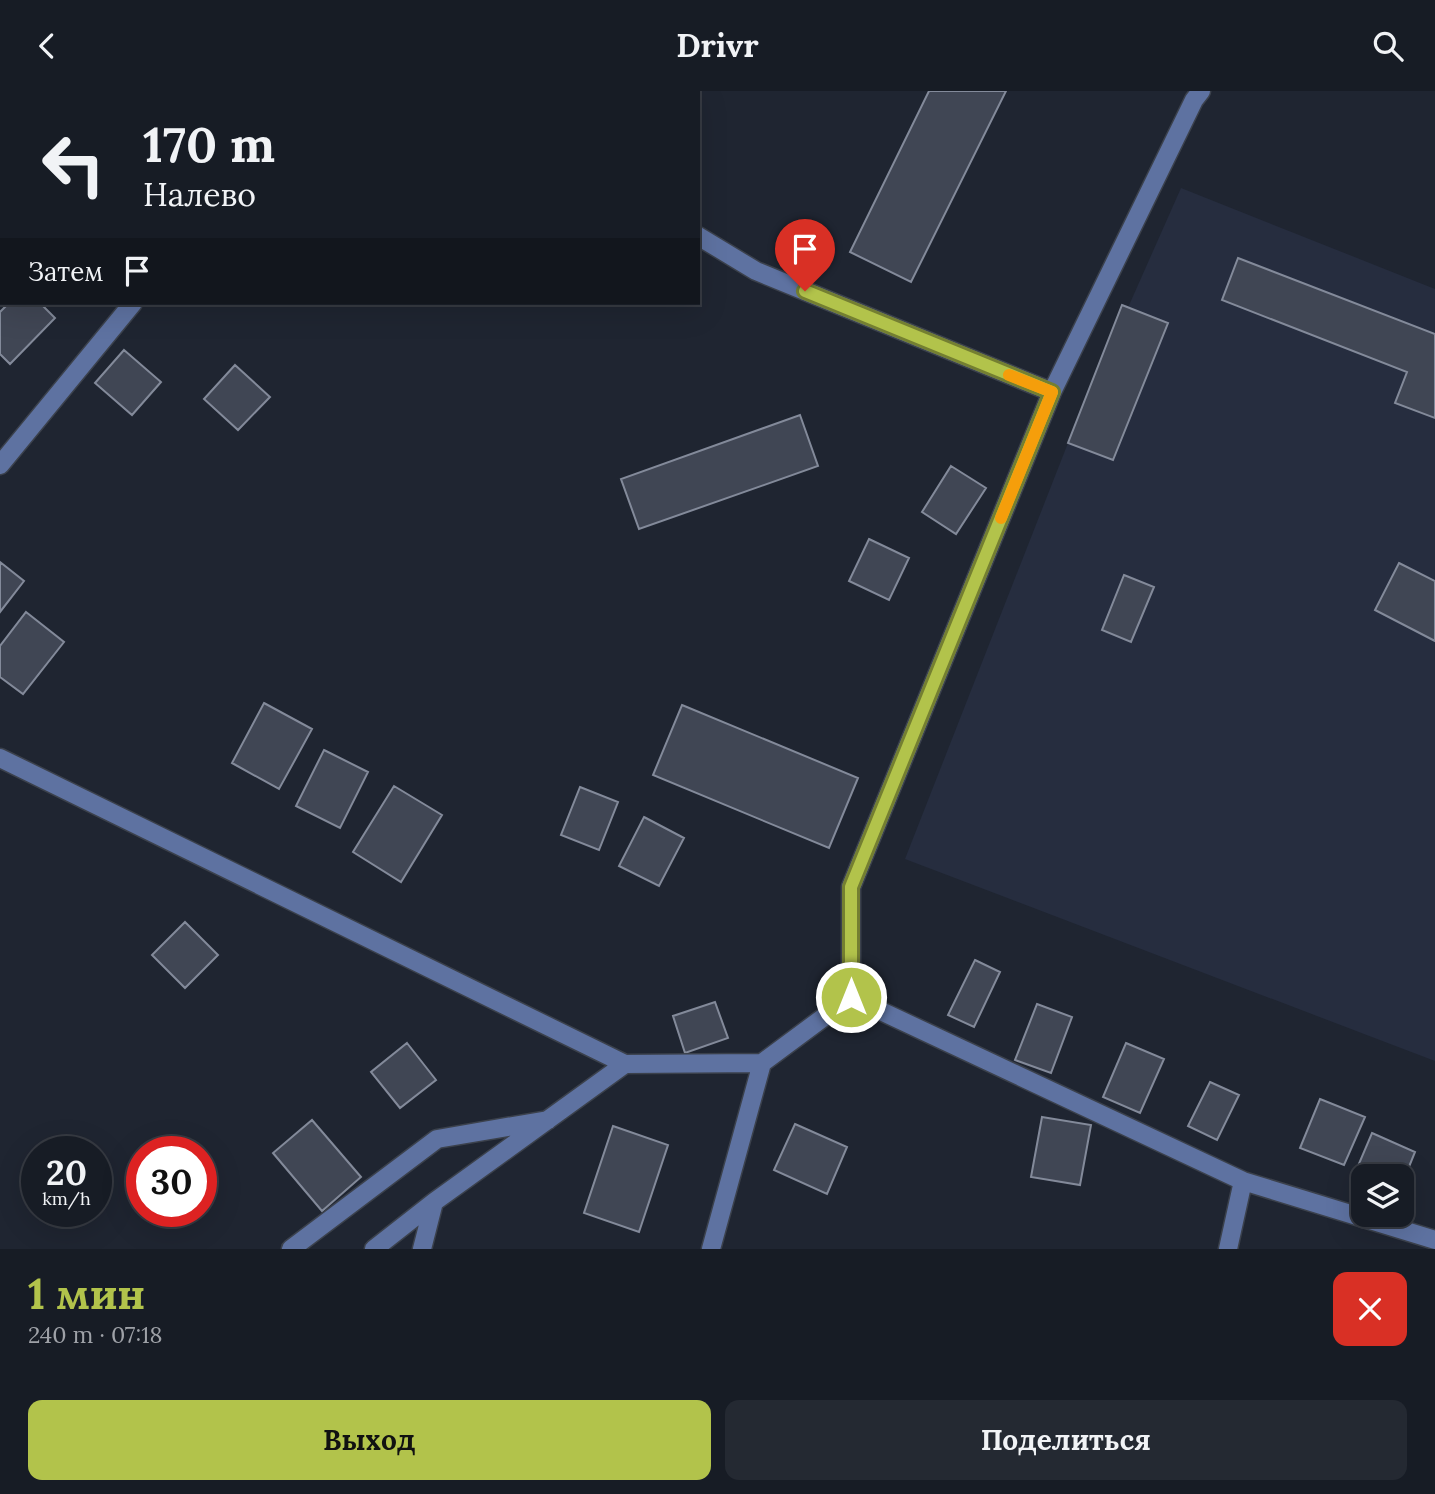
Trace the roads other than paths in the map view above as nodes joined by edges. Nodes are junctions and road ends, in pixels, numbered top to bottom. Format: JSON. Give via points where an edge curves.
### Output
{"nodes":[{"id":1,"x":1201,"y":91,"type":"edge"},
{"id":2,"x":700,"y":237,"type":"edge"},
{"id":3,"x":131,"y":305,"type":"edge"},
{"id":4,"x":1052,"y":392,"type":"junction"},
{"id":5,"x":0,"y":465,"type":"edge"},
{"id":6,"x":0,"y":758,"type":"edge"},
{"id":7,"x":851,"y":997,"type":"junction"},
{"id":8,"x":762,"y":1063,"type":"junction"},
{"id":9,"x":625,"y":1064,"type":"junction"},
{"id":10,"x":548,"y":1120,"type":"junction"},
{"id":11,"x":1242,"y":1181,"type":"junction"},
{"id":12,"x":434,"y":1202,"type":"junction"},
{"id":13,"x":1435,"y":1240,"type":"edge"},
{"id":14,"x":291,"y":1249,"type":"edge"},
{"id":15,"x":374,"y":1249,"type":"edge"},
{"id":16,"x":422,"y":1249,"type":"edge"},
{"id":17,"x":711,"y":1249,"type":"edge"},
{"id":18,"x":1228,"y":1249,"type":"edge"}],
"edges":[{"from":1,"to":4,"type":"street"},
{"from":2,"to":4,"type":"street","via":[[756,271]]},
{"from":3,"to":5,"type":"street"},
{"from":4,"to":7,"type":"street","via":[[851,887]]},
{"from":6,"to":9,"type":"street"},
{"from":7,"to":8,"type":"street"},
{"from":7,"to":11,"type":"street"},
{"from":8,"to":9,"type":"street"},
{"from":8,"to":17,"type":"street"},
{"from":9,"to":10,"type":"street"},
{"from":10,"to":12,"type":"street"},
{"from":10,"to":14,"type":"street","via":[[437,1139]]},
{"from":11,"to":13,"type":"street"},
{"from":11,"to":18,"type":"street"},
{"from":12,"to":15,"type":"street"},
{"from":12,"to":16,"type":"street"}]}
